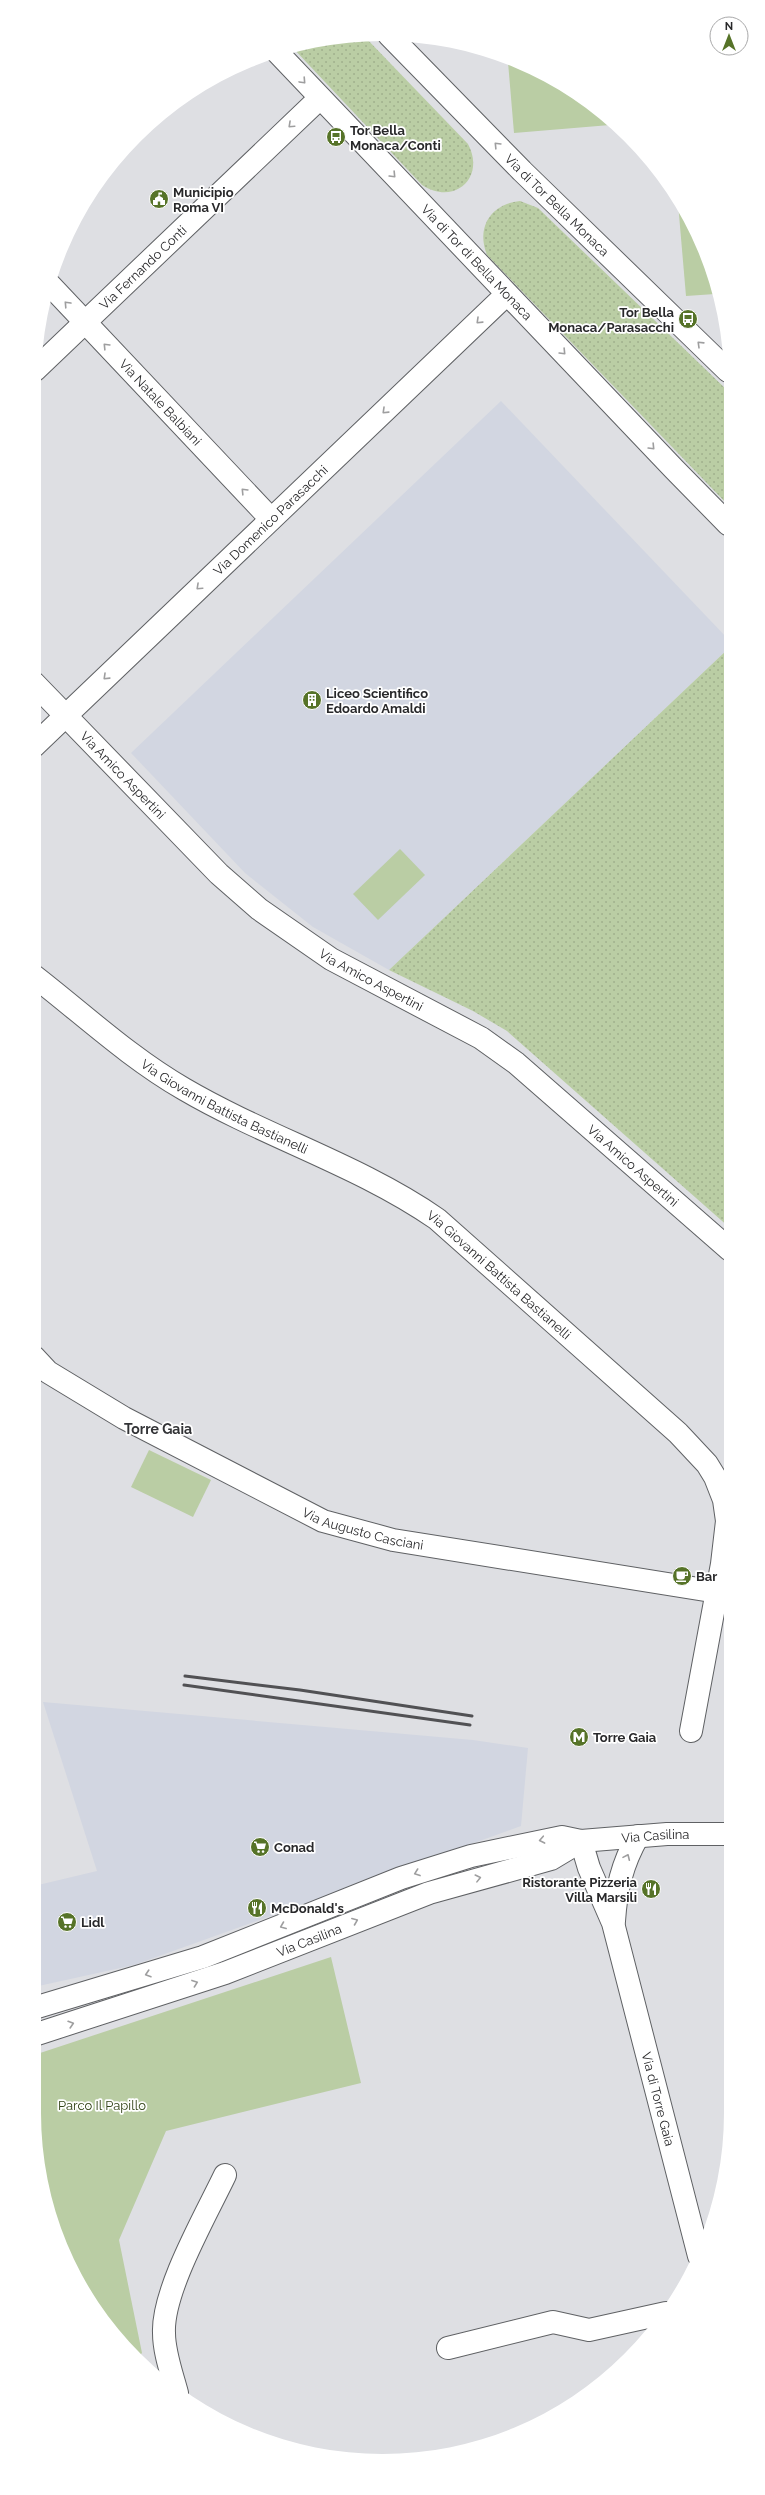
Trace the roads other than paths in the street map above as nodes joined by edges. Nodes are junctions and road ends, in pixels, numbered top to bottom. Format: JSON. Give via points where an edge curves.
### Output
{"nodes":[{"id":1,"x":395,"y":42,"type":"edge"},
{"id":2,"x":281,"y":57,"type":"edge"},
{"id":3,"x":320,"y":98,"type":"junction"},
{"id":4,"x":54,"y":290,"type":"edge"},
{"id":5,"x":507,"y":294,"type":"junction"},
{"id":6,"x":84,"y":323,"type":"junction"},
{"id":7,"x":42,"y":363,"type":"edge"},
{"id":8,"x":723,"y":366,"type":"edge"},
{"id":9,"x":271,"y":519,"type":"junction"},
{"id":10,"x":724,"y":520,"type":"edge"},
{"id":11,"x":41,"y":690,"type":"edge"},
{"id":12,"x":66,"y":715,"type":"junction"},
{"id":13,"x":41,"y":739,"type":"edge"},
{"id":14,"x":41,"y":981,"type":"edge"},
{"id":15,"x":724,"y":1245,"type":"edge"},
{"id":16,"x":41,"y":1364,"type":"edge"},
{"id":17,"x":724,"y":1504,"type":"edge"},
{"id":18,"x":724,"y":1575,"type":"edge"},
{"id":19,"x":723,"y":1593,"type":"edge"},
{"id":20,"x":691,"y":1731,"type":"dead end"},
{"id":21,"x":724,"y":1834,"type":"edge"},
{"id":22,"x":638,"y":1836,"type":"junction"},
{"id":23,"x":580,"y":1841,"type":"junction"},
{"id":24,"x":616,"y":1932,"type":"junction"},
{"id":25,"x":41,"y":2006,"type":"edge"},
{"id":26,"x":41,"y":2033,"type":"edge"},
{"id":27,"x":225,"y":2175,"type":"dead end"},
{"id":28,"x":697,"y":2246,"type":"edge"},
{"id":29,"x":657,"y":2315,"type":"edge"},
{"id":30,"x":448,"y":2348,"type":"dead end"},
{"id":31,"x":175,"y":2383,"type":"edge"}],
"edges":[{"from":8,"to":1,"type":"street","name":"Via di Tor Bella Monaca","one_way":true,"via":[[522,171]]},
{"from":2,"to":3,"type":"street","name":"Via di Tor di Bella Monaca","one_way":true},
{"from":3,"to":5,"type":"street","name":"Via di Tor di Bella Monaca","one_way":true},
{"from":3,"to":6,"type":"street","name":"Via Fernando Conti","one_way":true},
{"from":6,"to":4,"type":"street","name":"Via Natale Balbiani","one_way":true},
{"from":5,"to":9,"type":"street","name":"Via Domenico Parasacchi","one_way":true},
{"from":5,"to":10,"type":"street","name":"Via di Tor di Bella Monaca","one_way":true},
{"from":6,"to":7,"type":"street","name":"Via Fernando Conti"},
{"from":9,"to":6,"type":"street","name":"Via Natale Balbiani","one_way":true},
{"from":9,"to":12,"type":"street","name":"Via Domenico Parasacchi","one_way":true},
{"from":11,"to":12,"type":"street","name":"Via Amico Aspertini"},
{"from":12,"to":13,"type":"street","name":"Via Domenico Parasacchi"},
{"from":12,"to":15,"type":"street","name":"Via Amico Aspertini","via":[[219,874],[259,909],[331,959],[481,1038],[510,1059]]},
{"from":14,"to":17,"type":"street","name":"Via Giovanni Battista Bastianelli","via":[[136,1056],[183,1089],[397,1192],[437,1219],[662,1419],[707,1464],[721,1488]]},
{"from":16,"to":19,"type":"street","name":"Via Augusto Casciani","via":[[48,1372],[124,1418],[324,1521],[393,1540]]},
{"from":18,"to":19,"type":"street","name":"Via Giovanni Battista Bastianelli"},
{"from":19,"to":20,"type":"street","name":"Via Giovanni Battista Bastianelli"},
{"from":21,"to":22,"type":"street","name":"Via Casilina"},
{"from":22,"to":23,"type":"street","name":"Via Casilina"},
{"from":24,"to":22,"type":"street","one_way":true,"via":[[616,1892],[622,1870]]},
{"from":23,"to":24,"type":"street"},
{"from":23,"to":25,"type":"street","name":"Via Casilina","one_way":true,"via":[[568,1837],[549,1838],[437,1866],[203,1957]]},
{"from":26,"to":23,"type":"street","name":"Via Casilina","one_way":true,"via":[[179,1989],[429,1893],[551,1859]]},
{"from":24,"to":28,"type":"street","name":"Via di Torre Gaia"},
{"from":27,"to":31,"type":"street","via":[[174,2285],[166,2310],[165,2342]]},
{"from":29,"to":30,"type":"street","via":[[589,2330],[553,2322]]}]}
